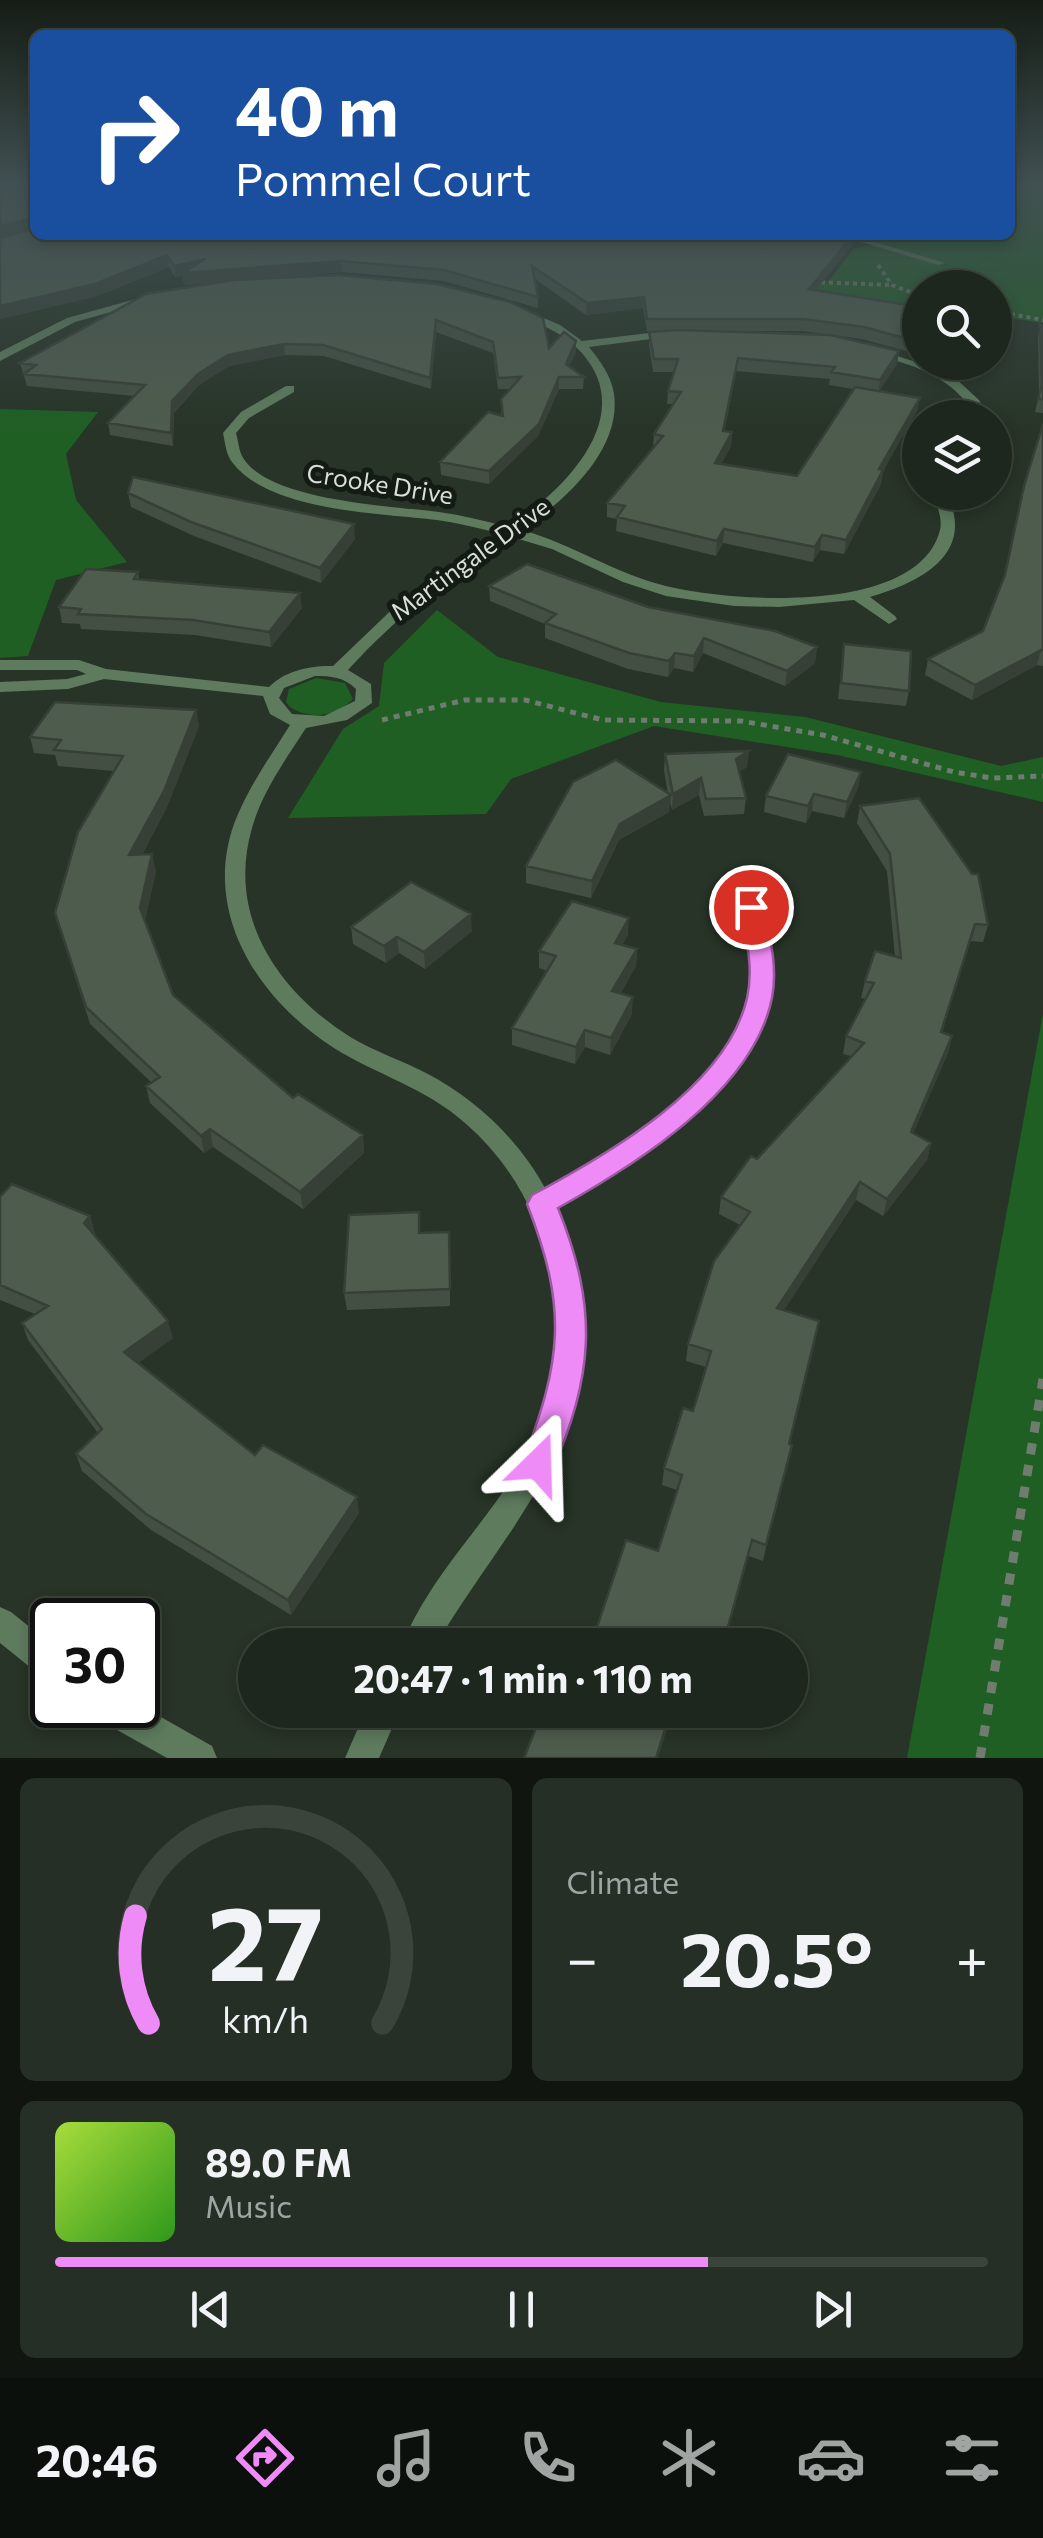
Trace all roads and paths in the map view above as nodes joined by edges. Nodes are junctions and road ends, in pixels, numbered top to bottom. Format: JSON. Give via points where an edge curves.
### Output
{"nodes":[{"id":1,"x":804,"y":281,"type":"edge"},
{"id":2,"x":892,"y":285,"type":"dead end"},
{"id":3,"x":164,"y":295,"type":"edge"},
{"id":4,"x":496,"y":302,"type":"edge"},
{"id":5,"x":1012,"y":314,"type":"edge"},
{"id":6,"x":1043,"y":320,"type":"edge"},
{"id":7,"x":686,"y":332,"type":"edge"},
{"id":8,"x":582,"y":344,"type":"junction"},
{"id":9,"x":7,"y":347,"type":"edge"},
{"id":10,"x":853,"y":347,"type":"edge"},
{"id":11,"x":0,"y":357,"type":"edge"},
{"id":12,"x":902,"y":362,"type":"edge"},
{"id":13,"x":950,"y":380,"type":"edge"},
{"id":14,"x":290,"y":390,"type":"dead end"},
{"id":15,"x":972,"y":400,"type":"edge"},
{"id":16,"x":944,"y":510,"type":"edge"},
{"id":17,"x":510,"y":532,"type":"junction"},
{"id":18,"x":858,"y":596,"type":"junction"},
{"id":19,"x":890,"y":619,"type":"dead end"},
{"id":20,"x":0,"y":665,"type":"edge"},
{"id":21,"x":338,"y":672,"type":"junction"},
{"id":22,"x":103,"y":674,"type":"junction"},
{"id":23,"x":0,"y":688,"type":"edge"},
{"id":24,"x":272,"y":692,"type":"junction"},
{"id":25,"x":380,"y":720,"type":"dead end"},
{"id":26,"x":301,"y":722,"type":"junction"},
{"id":27,"x":1043,"y":776,"type":"edge"},
{"id":28,"x":751,"y":907,"type":"dead end"},
{"id":29,"x":542,"y":1204,"type":"junction"},
{"id":30,"x":1043,"y":1379,"type":"edge"},
{"id":31,"x":0,"y":1623,"type":"edge"},
{"id":32,"x":429,"y":1628,"type":"edge"},
{"id":33,"x":30,"y":1647,"type":"edge"},
{"id":34,"x":147,"y":1728,"type":"edge"},
{"id":35,"x":375,"y":1728,"type":"edge"},
{"id":36,"x":200,"y":1758,"type":"edge"},
{"id":37,"x":362,"y":1758,"type":"edge"},
{"id":38,"x":980,"y":1758,"type":"edge"}],
"edges":[{"from":1,"to":2,"type":"path"},
{"from":3,"to":9,"type":"street","via":[[72,320]]},
{"from":4,"to":8,"type":"street","name":"Martingale Drive"},
{"from":5,"to":6,"type":"path"},
{"from":7,"to":8,"type":"street"},
{"from":8,"to":17,"type":"street","name":"Martingale Drive","via":[[608,382],[608,422],[573,479]]},
{"from":9,"to":11,"type":"street"},
{"from":10,"to":12,"type":"street"},
{"from":13,"to":15,"type":"street"},
{"from":14,"to":17,"type":"street","name":"Crooke Drive","via":[[244,415],[230,433],[231,454],[247,471],[313,500],[450,517]]},
{"from":16,"to":18,"type":"street","via":[[948,531],[934,556],[904,579]]},
{"from":17,"to":18,"type":"street","via":[[642,584],[698,598],[762,604]]},
{"from":17,"to":21,"type":"street","name":"Martingale Drive","via":[[406,602]]},
{"from":18,"to":19,"type":"street"},
{"from":20,"to":22,"type":"street","via":[[79,665]]},
{"from":21,"to":24,"type":"street","via":[[299,674]]},
{"from":21,"to":26,"type":"street","via":[[365,688],[363,703],[331,721]]},
{"from":22,"to":23,"type":"street","via":[[68,684]]},
{"from":22,"to":24,"type":"street"},
{"from":24,"to":26,"type":"street","via":[[275,710]]},
{"from":25,"to":27,"type":"path","via":[[464,700],[525,700],[603,720],[740,721],[823,735],[976,776]]},
{"from":26,"to":29,"type":"street","via":[[255,800],[236,852],[234,900],[248,944],[266,975],[311,1020],[464,1109],[512,1158]]},
{"from":28,"to":29,"type":"street","via":[[763,961],[759,998],[728,1060],[625,1158]]},
{"from":29,"to":32,"type":"street","via":[[566,1264],[571,1356],[565,1395],[538,1464]]},
{"from":30,"to":38,"type":"path"},
{"from":31,"to":33,"type":"street"},
{"from":34,"to":36,"type":"street"},
{"from":35,"to":37,"type":"street"}]}
